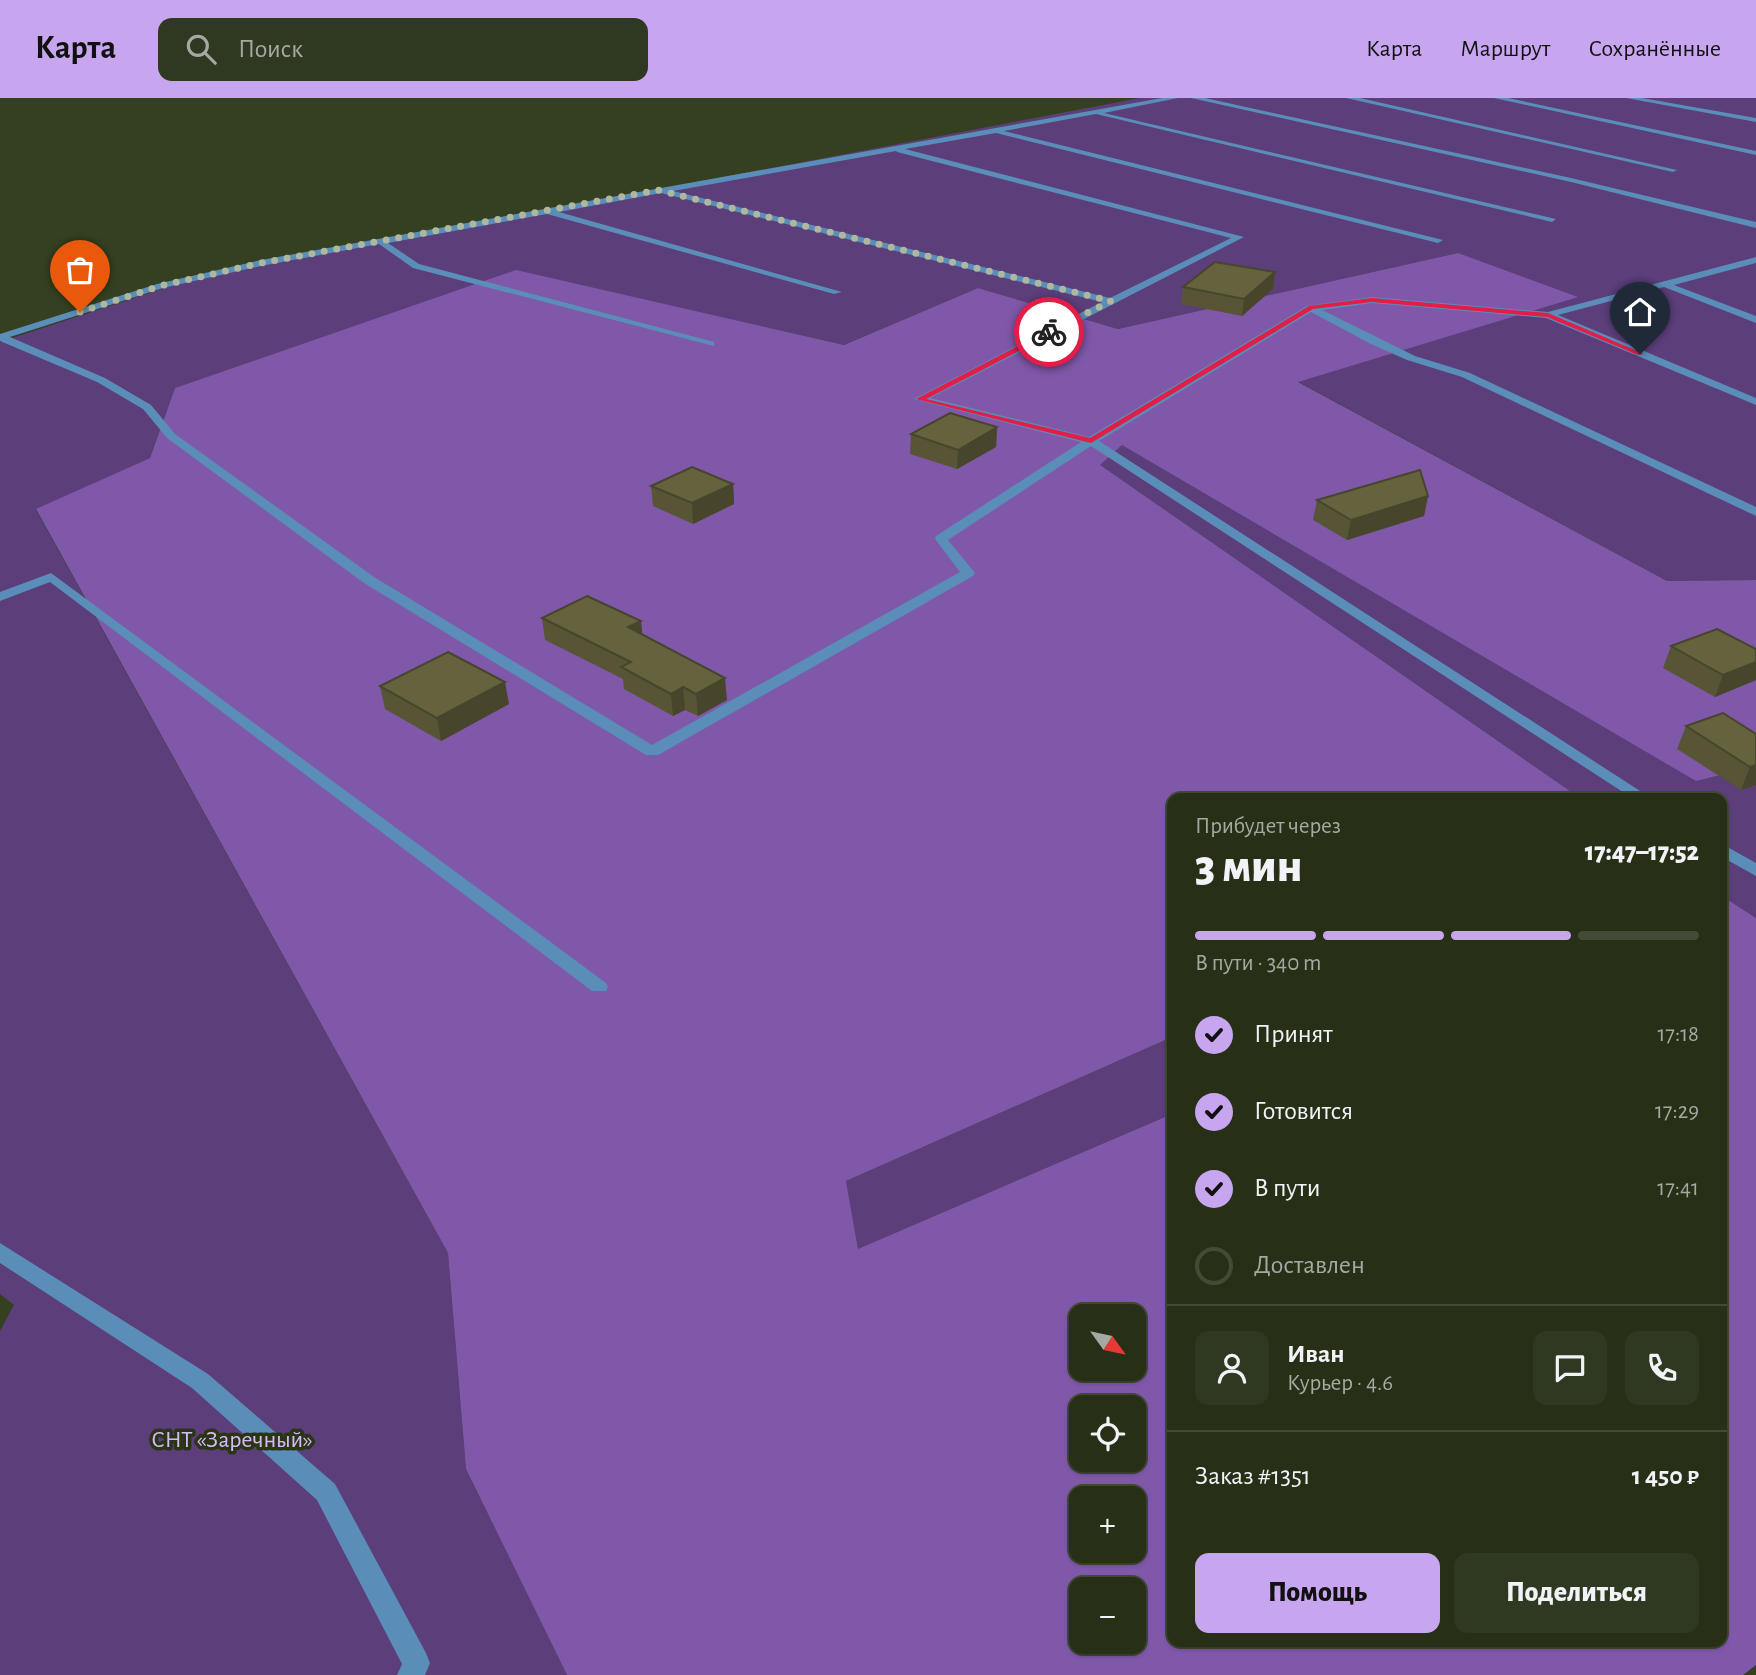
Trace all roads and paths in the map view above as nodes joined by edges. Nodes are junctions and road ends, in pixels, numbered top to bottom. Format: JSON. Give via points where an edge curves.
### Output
{"nodes":[{"id":1,"x":1174,"y":98,"type":"edge"},
{"id":2,"x":1195,"y":98,"type":"edge"},
{"id":3,"x":1350,"y":98,"type":"edge"},
{"id":4,"x":1499,"y":98,"type":"edge"},
{"id":5,"x":1630,"y":98,"type":"edge"},
{"id":6,"x":1092,"y":112,"type":"junction"},
{"id":7,"x":1756,"y":120,"type":"edge"},
{"id":8,"x":992,"y":130,"type":"junction"},
{"id":9,"x":893,"y":148,"type":"junction"},
{"id":10,"x":1756,"y":153,"type":"edge"},
{"id":11,"x":1673,"y":170,"type":"dead end"},
{"id":12,"x":658,"y":190,"type":"junction"},
{"id":13,"x":547,"y":211,"type":"junction"},
{"id":14,"x":1552,"y":219,"type":"dead end"},
{"id":15,"x":1756,"y":225,"type":"edge"},
{"id":16,"x":1438,"y":240,"type":"dead end"},
{"id":17,"x":380,"y":241,"type":"junction"},
{"id":18,"x":1756,"y":260,"type":"edge"},
{"id":19,"x":1664,"y":284,"type":"junction"},
{"id":20,"x":837,"y":292,"type":"dead end"},
{"id":21,"x":1111,"y":301,"type":"junction"},
{"id":22,"x":1311,"y":308,"type":"junction"},
{"id":23,"x":1548,"y":315,"type":"junction"},
{"id":24,"x":1756,"y":320,"type":"edge"},
{"id":25,"x":0,"y":337,"type":"edge"},
{"id":26,"x":710,"y":344,"type":"dead end"},
{"id":27,"x":1756,"y":402,"type":"edge"},
{"id":28,"x":1091,"y":441,"type":"junction"},
{"id":29,"x":1756,"y":512,"type":"edge"},
{"id":30,"x":0,"y":597,"type":"edge"},
{"id":31,"x":1635,"y":793,"type":"edge"},
{"id":32,"x":1727,"y":852,"type":"edge"},
{"id":33,"x":1756,"y":871,"type":"edge"},
{"id":34,"x":599,"y":987,"type":"dead end"},
{"id":35,"x":0,"y":1252,"type":"edge"},
{"id":36,"x":411,"y":1675,"type":"edge"}],
"edges":[{"from":1,"to":6,"type":"street"},
{"from":2,"to":15,"type":"street"},
{"from":3,"to":11,"type":"street"},
{"from":4,"to":10,"type":"street"},
{"from":5,"to":7,"type":"street"},
{"from":6,"to":8,"type":"street"},
{"from":6,"to":14,"type":"street"},
{"from":8,"to":9,"type":"street"},
{"from":8,"to":16,"type":"street"},
{"from":9,"to":12,"type":"street"},
{"from":9,"to":21,"type":"street","via":[[1239,236]]},
{"from":12,"to":13,"type":"street"},
{"from":12,"to":21,"type":"street"},
{"from":13,"to":17,"type":"street"},
{"from":13,"to":20,"type":"street"},
{"from":17,"to":25,"type":"street","via":[[160,286]]},
{"from":17,"to":26,"type":"street","via":[[416,266]]},
{"from":18,"to":19,"type":"street"},
{"from":19,"to":23,"type":"street"},
{"from":19,"to":24,"type":"street"},
{"from":21,"to":28,"type":"street","via":[[920,399]]},
{"from":22,"to":23,"type":"street","via":[[1372,300]]},
{"from":22,"to":28,"type":"street"},
{"from":22,"to":29,"type":"street","via":[[1375,342],[1466,375]]},
{"from":23,"to":27,"type":"street"},
{"from":25,"to":28,"type":"street","via":[[101,380],[146,407],[171,436],[369,580],[652,752],[968,573],[941,539]]},
{"from":28,"to":31,"type":"street"},
{"from":30,"to":34,"type":"street","via":[[51,578]]},
{"from":32,"to":33,"type":"street"},
{"from":35,"to":36,"type":"street","via":[[200,1381],[326,1492],[416,1663]]}]}
